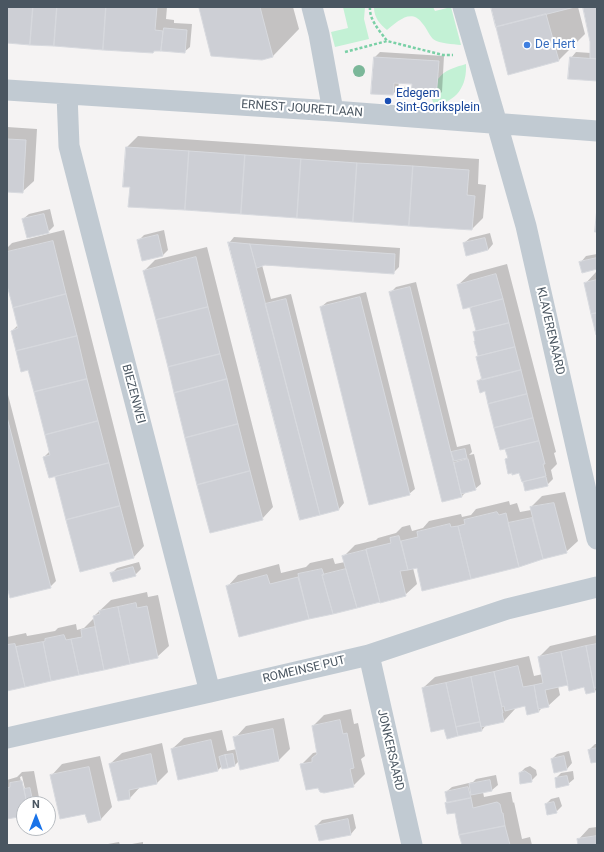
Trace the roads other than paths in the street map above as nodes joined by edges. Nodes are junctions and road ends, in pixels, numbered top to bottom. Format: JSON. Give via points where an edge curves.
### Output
{"nodes":[{"id":1,"x":312,"y":7,"type":"edge"},
{"id":2,"x":463,"y":7,"type":"edge"},
{"id":3,"x":7,"y":90,"type":"edge"},
{"id":4,"x":67,"y":94,"type":"junction"},
{"id":5,"x":333,"y":111,"type":"junction"},
{"id":6,"x":497,"y":124,"type":"junction"},
{"id":7,"x":597,"y":131,"type":"edge"},
{"id":8,"x":597,"y":539,"type":"edge"},
{"id":9,"x":597,"y":587,"type":"edge"},
{"id":10,"x":369,"y":655,"type":"junction"},
{"id":11,"x":210,"y":692,"type":"junction"},
{"id":12,"x":7,"y":738,"type":"edge"},
{"id":13,"x":412,"y":845,"type":"edge"}],
"edges":[{"from":1,"to":5,"type":"street"},
{"from":2,"to":6,"type":"street","name":"KLAVERENAARD"},
{"from":3,"to":4,"type":"street","name":"ERNEST JOURETLAAN"},
{"from":4,"to":5,"type":"street","name":"ERNEST JOURETLAAN"},
{"from":4,"to":11,"type":"street","name":"BIEZENWEI","via":[[69,146]]},
{"from":5,"to":6,"type":"street","name":"ERNEST JOURETLAAN"},
{"from":6,"to":7,"type":"street","name":"ERNEST JOURETLAAN"},
{"from":6,"to":8,"type":"street","name":"KLAVERENAARD","via":[[526,226]]},
{"from":9,"to":10,"type":"street","name":"ROMEINSE PUT","via":[[507,609]]},
{"from":10,"to":11,"type":"street","name":"ROMEINSE PUT"},
{"from":10,"to":13,"type":"street","name":"JONKERSAARD"},
{"from":11,"to":12,"type":"street","name":"ROMEINSE PUT"}]}
